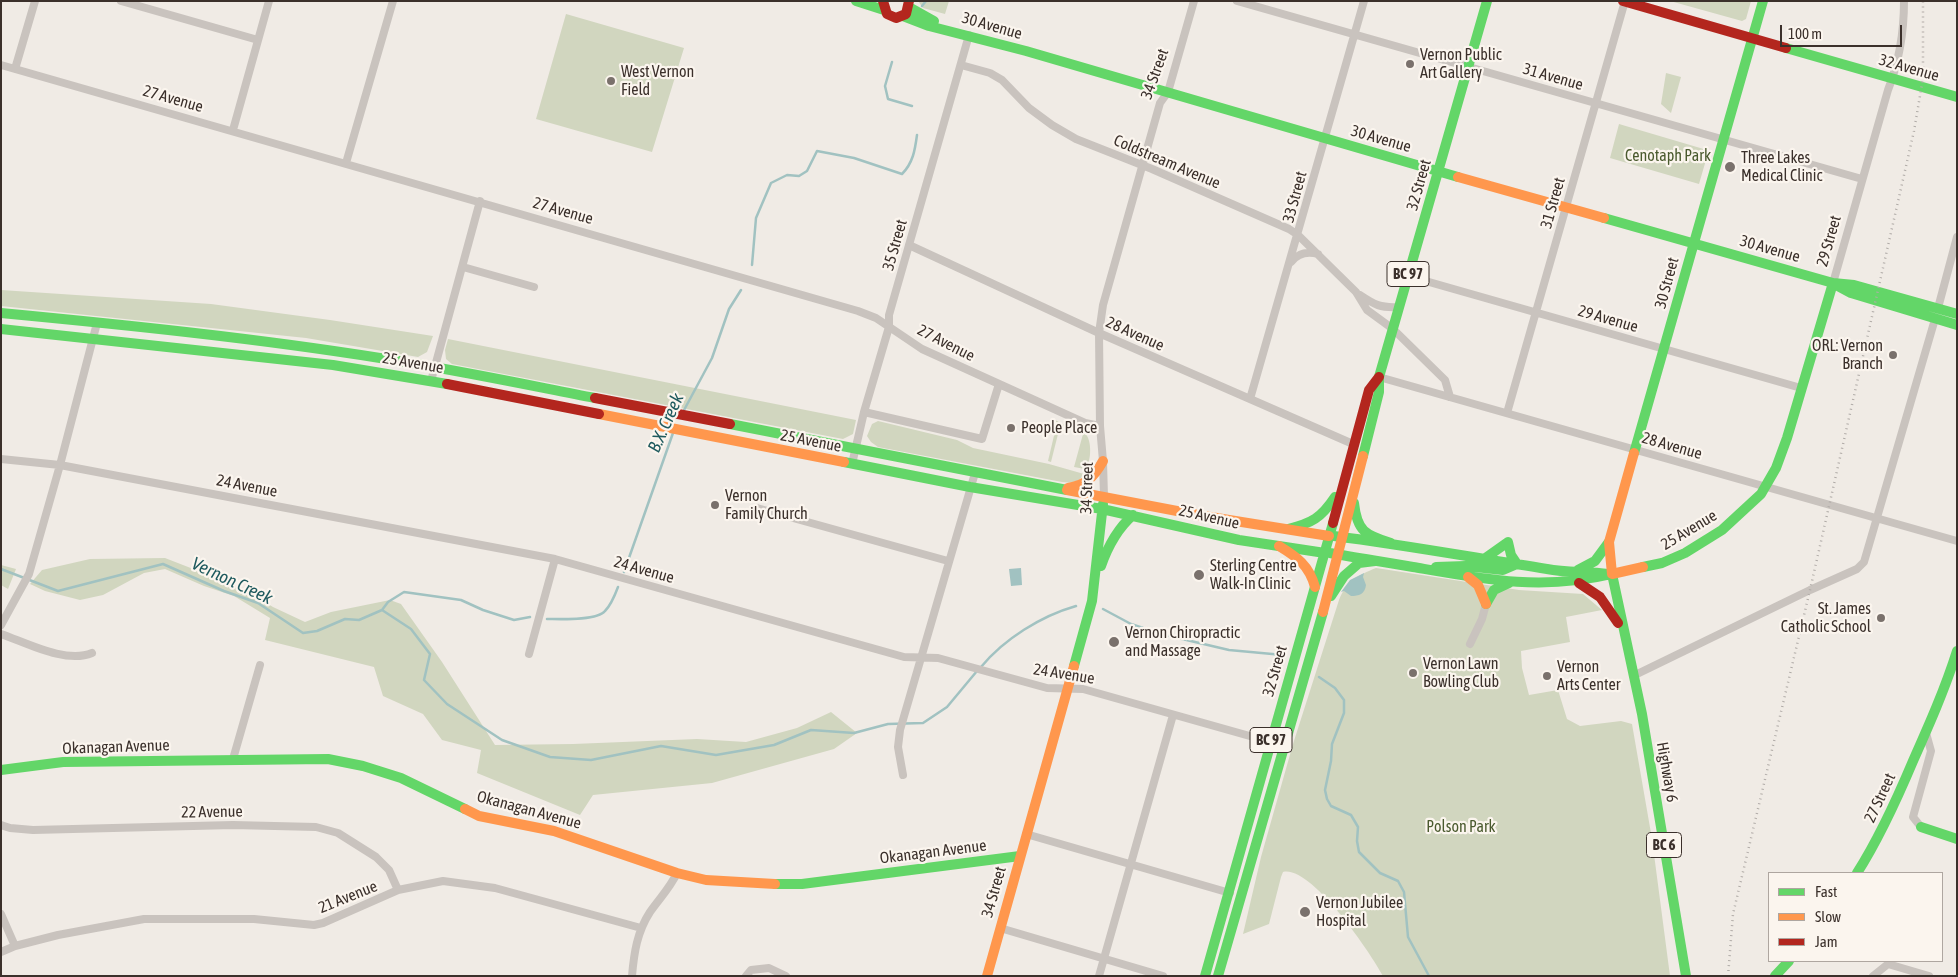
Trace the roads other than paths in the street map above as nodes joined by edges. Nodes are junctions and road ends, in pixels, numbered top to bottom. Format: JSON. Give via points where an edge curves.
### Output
{"nodes":[{"id":1,"x":36,"y":1,"type":"edge"},
{"id":2,"x":121,"y":1,"type":"edge"},
{"id":3,"x":269,"y":1,"type":"edge"},
{"id":4,"x":393,"y":1,"type":"edge"},
{"id":5,"x":856,"y":1,"type":"edge"},
{"id":6,"x":1194,"y":1,"type":"edge"},
{"id":7,"x":1237,"y":1,"type":"edge"},
{"id":8,"x":1364,"y":1,"type":"edge"},
{"id":9,"x":1487,"y":1,"type":"edge"},
{"id":10,"x":1763,"y":1,"type":"edge"},
{"id":11,"x":1904,"y":1,"type":"edge"},
{"id":12,"x":1624,"y":2,"type":"edge"},
{"id":13,"x":883,"y":6,"type":"edge"},
{"id":14,"x":907,"y":8,"type":"edge"},
{"id":15,"x":1354,"y":34,"type":"junction"},
{"id":16,"x":969,"y":35,"type":"junction"},
{"id":17,"x":1752,"y":38,"type":"junction"},
{"id":18,"x":258,"y":40,"type":"junction"},
{"id":19,"x":1,"y":65,"type":"edge"},
{"id":20,"x":961,"y":65,"type":"junction"},
{"id":21,"x":1468,"y":68,"type":"junction"},
{"id":22,"x":15,"y":69,"type":"junction"},
{"id":23,"x":1892,"y":80,"type":"junction"},
{"id":24,"x":1168,"y":92,"type":"junction"},
{"id":25,"x":1957,"y":97,"type":"edge"},
{"id":26,"x":1596,"y":104,"type":"junction"},
{"id":27,"x":233,"y":130,"type":"junction"},
{"id":28,"x":1325,"y":139,"type":"junction"},
{"id":29,"x":1723,"y":140,"type":"junction"},
{"id":30,"x":346,"y":163,"type":"junction"},
{"id":31,"x":1142,"y":165,"type":"junction"},
{"id":32,"x":1438,"y":171,"type":"junction"},
{"id":33,"x":1862,"y":179,"type":"junction"},
{"id":34,"x":480,"y":202,"type":"junction"},
{"id":35,"x":1566,"y":208,"type":"junction"},
{"id":36,"x":1298,"y":235,"type":"junction"},
{"id":37,"x":1957,"y":237,"type":"edge"},
{"id":38,"x":1694,"y":243,"type":"junction"},
{"id":39,"x":909,"y":245,"type":"junction"},
{"id":40,"x":1318,"y":254,"type":"junction"},
{"id":41,"x":1290,"y":264,"type":"junction"},
{"id":42,"x":463,"y":267,"type":"junction"},
{"id":43,"x":1408,"y":276,"type":"junction"},
{"id":44,"x":1833,"y":283,"type":"junction"},
{"id":45,"x":534,"y":287,"type":"dead end"},
{"id":46,"x":1356,"y":292,"type":"junction"},
{"id":47,"x":1851,"y":293,"type":"junction"},
{"id":48,"x":1399,"y":307,"type":"junction"},
{"id":49,"x":1938,"y":308,"type":"junction"},
{"id":50,"x":1825,"y":309,"type":"junction"},
{"id":51,"x":1,"y":312,"type":"edge"},
{"id":52,"x":1536,"y":313,"type":"junction"},
{"id":53,"x":1957,"y":314,"type":"edge"},
{"id":54,"x":1935,"y":319,"type":"junction"},
{"id":55,"x":97,"y":323,"type":"junction"},
{"id":56,"x":1957,"y":325,"type":"edge"},
{"id":57,"x":889,"y":327,"type":"junction"},
{"id":58,"x":1,"y":328,"type":"edge"},
{"id":59,"x":1393,"y":328,"type":"junction"},
{"id":60,"x":1099,"y":333,"type":"junction"},
{"id":61,"x":93,"y":338,"type":"junction"},
{"id":62,"x":1664,"y":349,"type":"junction"},
{"id":63,"x":434,"y":367,"type":"junction"},
{"id":64,"x":1379,"y":377,"type":"junction"},
{"id":65,"x":431,"y":381,"type":"junction"},
{"id":66,"x":1000,"y":384,"type":"junction"},
{"id":67,"x":1801,"y":388,"type":"junction"},
{"id":68,"x":1450,"y":397,"type":"junction"},
{"id":69,"x":1250,"y":399,"type":"junction"},
{"id":70,"x":864,"y":412,"type":"junction"},
{"id":71,"x":1507,"y":413,"type":"junction"},
{"id":72,"x":1100,"y":426,"type":"junction"},
{"id":73,"x":1353,"y":444,"type":"junction"},
{"id":74,"x":856,"y":450,"type":"junction"},
{"id":75,"x":1635,"y":450,"type":"junction"},
{"id":76,"x":1,"y":458,"type":"edge"},
{"id":77,"x":1103,"y":462,"type":"junction"},
{"id":78,"x":852,"y":464,"type":"junction"},
{"id":79,"x":60,"y":465,"type":"junction"},
{"id":80,"x":975,"y":473,"type":"junction"},
{"id":81,"x":1766,"y":486,"type":"junction"},
{"id":82,"x":970,"y":487,"type":"junction"},
{"id":83,"x":1341,"y":488,"type":"junction"},
{"id":84,"x":1062,"y":489,"type":"junction"},
{"id":85,"x":1354,"y":492,"type":"junction"},
{"id":86,"x":1104,"y":497,"type":"junction"},
{"id":87,"x":757,"y":508,"type":"dead end"},
{"id":88,"x":1102,"y":509,"type":"junction"},
{"id":89,"x":1132,"y":516,"type":"junction"},
{"id":90,"x":1878,"y":519,"type":"junction"},
{"id":91,"x":1288,"y":530,"type":"junction"},
{"id":92,"x":1329,"y":536,"type":"junction"},
{"id":93,"x":1342,"y":538,"type":"junction"},
{"id":94,"x":1957,"y":541,"type":"edge"},
{"id":95,"x":1609,"y":542,"type":"junction"},
{"id":96,"x":1391,"y":544,"type":"junction"},
{"id":97,"x":1279,"y":546,"type":"junction"},
{"id":98,"x":1325,"y":552,"type":"junction"},
{"id":99,"x":1338,"y":555,"type":"junction"},
{"id":100,"x":555,"y":559,"type":"junction"},
{"id":101,"x":1484,"y":559,"type":"junction"},
{"id":102,"x":948,"y":561,"type":"junction"},
{"id":103,"x":1375,"y":561,"type":"junction"},
{"id":104,"x":1517,"y":564,"type":"junction"},
{"id":105,"x":1422,"y":568,"type":"junction"},
{"id":106,"x":1576,"y":570,"type":"junction"},
{"id":107,"x":1612,"y":574,"type":"junction"},
{"id":108,"x":1096,"y":576,"type":"junction"},
{"id":109,"x":1466,"y":576,"type":"junction"},
{"id":110,"x":1579,"y":582,"type":"junction"},
{"id":111,"x":1509,"y":583,"type":"junction"},
{"id":112,"x":1315,"y":587,"type":"junction"},
{"id":113,"x":1486,"y":604,"type":"junction"},
{"id":114,"x":1325,"y":605,"type":"junction"},
{"id":115,"x":1,"y":625,"type":"edge"},
{"id":116,"x":1624,"y":633,"type":"junction"},
{"id":117,"x":1,"y":634,"type":"edge"},
{"id":118,"x":1470,"y":644,"type":"dead end"},
{"id":119,"x":1957,"y":651,"type":"edge"},
{"id":120,"x":92,"y":653,"type":"dead end"},
{"id":121,"x":529,"y":654,"type":"dead end"},
{"id":122,"x":921,"y":658,"type":"junction"},
{"id":123,"x":260,"y":665,"type":"dead end"},
{"id":124,"x":1635,"y":675,"type":"junction"},
{"id":125,"x":1069,"y":689,"type":"junction"},
{"id":126,"x":1173,"y":715,"type":"junction"},
{"id":127,"x":1926,"y":733,"type":"junction"},
{"id":128,"x":1271,"y":742,"type":"junction"},
{"id":129,"x":233,"y":759,"type":"junction"},
{"id":130,"x":1,"y":771,"type":"edge"},
{"id":131,"x":903,"y":775,"type":"dead end"},
{"id":132,"x":1,"y":824,"type":"edge"},
{"id":133,"x":1921,"y":827,"type":"joint"},
{"id":134,"x":1026,"y":834,"type":"junction"},
{"id":135,"x":1957,"y":839,"type":"edge"},
{"id":136,"x":1020,"y":856,"type":"junction"},
{"id":137,"x":1132,"y":865,"type":"junction"},
{"id":138,"x":1858,"y":872,"type":"edge"},
{"id":139,"x":676,"y":873,"type":"junction"},
{"id":140,"x":398,"y":890,"type":"junction"},
{"id":141,"x":1228,"y":893,"type":"junction"},
{"id":142,"x":1241,"y":896,"type":"junction"},
{"id":143,"x":1,"y":914,"type":"edge"},
{"id":144,"x":641,"y":928,"type":"junction"},
{"id":145,"x":1000,"y":928,"type":"junction"},
{"id":146,"x":15,"y":946,"type":"junction"},
{"id":147,"x":1,"y":952,"type":"edge"},
{"id":148,"x":1104,"y":959,"type":"junction"},
{"id":149,"x":1788,"y":962,"type":"edge"},
{"id":150,"x":749,"y":973,"type":"edge"},
{"id":151,"x":632,"y":976,"type":"edge"},
{"id":152,"x":786,"y":976,"type":"edge"},
{"id":153,"x":987,"y":976,"type":"edge"},
{"id":154,"x":1099,"y":976,"type":"edge"},
{"id":155,"x":1163,"y":976,"type":"edge"},
{"id":156,"x":1205,"y":976,"type":"edge"},
{"id":157,"x":1218,"y":976,"type":"edge"},
{"id":158,"x":1686,"y":976,"type":"edge"},
{"id":159,"x":1776,"y":976,"type":"edge"},
{"id":160,"x":1873,"y":976,"type":"edge"},
{"id":161,"x":1929,"y":976,"type":"edge"}],
"edges":[{"from":1,"to":22,"type":"street"},
{"from":2,"to":18,"type":"street"},
{"from":3,"to":18,"type":"street"},
{"from":4,"to":30,"type":"street"},
{"from":5,"to":13,"type":"main road"},
{"from":6,"to":24,"type":"street","name":"34 Street"},
{"from":7,"to":15,"type":"street","name":"31 Avenue"},
{"from":8,"to":15,"type":"street","name":"33 Street"},
{"from":9,"to":21,"type":"main road","name":"32 Street","number":"BC 97"},
{"from":10,"to":17,"type":"main road","name":"30 Street"},
{"from":11,"to":23,"type":"street","name":"29 Street","via":[[1898,61]]},
{"from":12,"to":17,"type":"main road","name":"32 Avenue"},
{"from":12,"to":26,"type":"street","name":"31 Street"},
{"from":13,"to":14,"type":"main road","name":"30 Avenue","via":[[891,17]]},
{"from":14,"to":16,"type":"main road","name":"30 Avenue","via":[[929,26]]},
{"from":15,"to":21,"type":"street","name":"31 Avenue"},
{"from":15,"to":28,"type":"street","name":"33 Street"},
{"from":16,"to":20,"type":"street","name":"35 Street"},
{"from":16,"to":24,"type":"main road","name":"30 Avenue"},
{"from":17,"to":23,"type":"main road","name":"32 Avenue"},
{"from":17,"to":29,"type":"main road","name":"30 Street"},
{"from":18,"to":27,"type":"street"},
{"from":19,"to":22,"type":"street","name":"27 Avenue"},
{"from":20,"to":31,"type":"street","name":"Coldstream Avenue","via":[[1002,80],[1029,108],[1076,139]]},
{"from":20,"to":39,"type":"street","name":"35 Street"},
{"from":21,"to":26,"type":"street","name":"31 Avenue"},
{"from":21,"to":32,"type":"main road","name":"32 Street","number":"BC 97"},
{"from":22,"to":27,"type":"street","name":"27 Avenue"},
{"from":23,"to":25,"type":"main road","name":"32 Avenue"},
{"from":23,"to":33,"type":"street","name":"29 Street"},
{"from":24,"to":28,"type":"main road","name":"30 Avenue"},
{"from":24,"to":31,"type":"street","name":"34 Street","via":[[1160,103]]},
{"from":26,"to":29,"type":"street","name":"31 Avenue"},
{"from":26,"to":35,"type":"street","name":"31 Street"},
{"from":27,"to":30,"type":"street","name":"27 Avenue"},
{"from":28,"to":32,"type":"main road","name":"30 Avenue"},
{"from":28,"to":36,"type":"street","name":"33 Street"},
{"from":29,"to":33,"type":"street","name":"31 Avenue"},
{"from":29,"to":38,"type":"main road","name":"30 Street"},
{"from":30,"to":34,"type":"street","name":"27 Avenue"},
{"from":31,"to":36,"type":"street","name":"Coldstream Avenue"},
{"from":31,"to":60,"type":"street","name":"34 Street","via":[[1103,305]]},
{"from":32,"to":35,"type":"main road","name":"30 Avenue"},
{"from":32,"to":43,"type":"main road","name":"32 Street","number":"BC 97"},
{"from":33,"to":44,"type":"street","name":"29 Street"},
{"from":34,"to":42,"type":"street"},
{"from":34,"to":57,"type":"street","name":"27 Avenue","via":[[858,311]]},
{"from":35,"to":38,"type":"main road","name":"30 Avenue"},
{"from":35,"to":52,"type":"street","name":"31 Street"},
{"from":36,"to":40,"type":"street","name":"Coldstream Avenue"},
{"from":36,"to":41,"type":"street","name":"33 Street"},
{"from":37,"to":49,"type":"street"},
{"from":38,"to":44,"type":"main road","name":"30 Avenue"},
{"from":38,"to":62,"type":"main road","name":"30 Street"},
{"from":39,"to":57,"type":"street","name":"35 Street","via":[[889,315]]},
{"from":39,"to":60,"type":"street","name":"28 Avenue"},
{"from":40,"to":41,"type":"street","via":[[1302,254]]},
{"from":40,"to":46,"type":"street","name":"Coldstream Avenue"},
{"from":41,"to":69,"type":"street","name":"33 Street"},
{"from":42,"to":45,"type":"street"},
{"from":42,"to":63,"type":"street"},
{"from":43,"to":48,"type":"main road","name":"32 Street","number":"BC 97"},
{"from":43,"to":52,"type":"street","name":"29 Avenue"},
{"from":44,"to":47,"type":"main road","name":"30 Avenue"},
{"from":44,"to":49,"type":"main road","name":"30 Avenue","via":[[1854,285]]},
{"from":44,"to":50,"type":"main road","name":"29 Street"},
{"from":46,"to":48,"type":"street","name":"Coldstream Avenue","via":[[1377,306]]},
{"from":46,"to":59,"type":"street","name":"Coldstream Avenue","via":[[1367,310]]},
{"from":47,"to":50,"type":"main road","via":[[1835,295]]},
{"from":47,"to":54,"type":"main road","name":"30 Avenue"},
{"from":48,"to":59,"type":"main road","name":"32 Street","number":"BC 97"},
{"from":49,"to":53,"type":"main road","name":"30 Avenue"},
{"from":50,"to":67,"type":"main road","name":"29 Street"},
{"from":51,"to":55,"type":"main road","name":"25 Avenue"},
{"from":52,"to":62,"type":"street","name":"29 Avenue"},
{"from":52,"to":71,"type":"street","name":"31 Street"},
{"from":54,"to":56,"type":"main road","name":"30 Avenue"},
{"from":54,"to":90,"type":"street"},
{"from":55,"to":61,"type":"street"},
{"from":55,"to":63,"type":"main road","name":"25 Avenue","via":[[335,350]]},
{"from":57,"to":66,"type":"street","name":"27 Avenue","via":[[922,349]]},
{"from":57,"to":70,"type":"street","name":"35 Street"},
{"from":58,"to":61,"type":"main road","name":"25 Avenue"},
{"from":59,"to":64,"type":"main road","name":"32 Street","number":"BC 97"},
{"from":59,"to":68,"type":"street","name":"Coldstream Avenue","via":[[1445,380]]},
{"from":60,"to":69,"type":"street","name":"28 Avenue"},
{"from":60,"to":72,"type":"street","name":"34 Street"},
{"from":61,"to":65,"type":"main road","name":"25 Avenue","via":[[333,365]]},
{"from":61,"to":79,"type":"street"},
{"from":62,"to":67,"type":"street","name":"29 Avenue"},
{"from":62,"to":75,"type":"main road","name":"30 Street"},
{"from":63,"to":65,"type":"street"},
{"from":63,"to":74,"type":"main road","name":"25 Avenue"},
{"from":64,"to":68,"type":"street","name":"28 Avenue"},
{"from":64,"to":73,"type":"main road","name":"32 Street","number":"BC 97","via":[[1369,390]]},
{"from":64,"to":85,"type":"main road","name":"32 Street","number":"BC 97","via":[[1379,392]]},
{"from":65,"to":78,"type":"main road","name":"25 Avenue"},
{"from":66,"to":70,"type":"street","via":[[982,440]]},
{"from":66,"to":72,"type":"street","name":"27 Avenue","via":[[1085,423]]},
{"from":67,"to":81,"type":"main road","name":"29 Street","via":[[1776,468]]},
{"from":68,"to":71,"type":"street","name":"28 Avenue"},
{"from":69,"to":73,"type":"street","name":"28 Avenue"},
{"from":70,"to":74,"type":"street","name":"35 Street"},
{"from":71,"to":75,"type":"street","name":"28 Avenue"},
{"from":72,"to":77,"type":"street","name":"34 Street"},
{"from":73,"to":83,"type":"main road","name":"32 Street","number":"BC 97"},
{"from":74,"to":78,"type":"street","name":"35 Street"},
{"from":74,"to":80,"type":"main road","name":"25 Avenue"},
{"from":75,"to":81,"type":"street","name":"28 Avenue"},
{"from":75,"to":95,"type":"main road","name":"30 Street"},
{"from":76,"to":79,"type":"street","name":"24 Avenue"},
{"from":77,"to":84,"type":"main road","via":[[1091,480],[1082,486]]},
{"from":77,"to":86,"type":"street","name":"34 Street"},
{"from":78,"to":82,"type":"main road","name":"25 Avenue"},
{"from":79,"to":100,"type":"street","name":"24 Avenue"},
{"from":79,"to":115,"type":"street","via":[[29,574]]},
{"from":80,"to":82,"type":"street"},
{"from":80,"to":84,"type":"main road","name":"25 Avenue"},
{"from":81,"to":90,"type":"street","name":"28 Avenue"},
{"from":81,"to":107,"type":"main road","name":"25 Avenue","via":[[1739,516],[1686,553],[1662,563]]},
{"from":82,"to":88,"type":"main road","name":"25 Avenue"},
{"from":82,"to":102,"type":"street"},
{"from":83,"to":91,"type":"main road","via":[[1321,517]]},
{"from":83,"to":92,"type":"main road","name":"32 Street","number":"BC 97"},
{"from":84,"to":86,"type":"main road","name":"25 Avenue"},
{"from":85,"to":93,"type":"main road","name":"32 Street","number":"BC 97"},
{"from":85,"to":96,"type":"main road","via":[[1355,518],[1362,531]]},
{"from":86,"to":88,"type":"main road","name":"34 Street"},
{"from":86,"to":91,"type":"main road","name":"25 Avenue"},
{"from":87,"to":102,"type":"street"},
{"from":88,"to":89,"type":"main road","name":"25 Avenue"},
{"from":88,"to":108,"type":"main road","name":"34 Street"},
{"from":89,"to":97,"type":"main road","name":"25 Avenue"},
{"from":89,"to":108,"type":"main road","via":[[1122,524],[1108,546]]},
{"from":90,"to":94,"type":"street","name":"28 Avenue"},
{"from":90,"to":124,"type":"street","via":[[1864,562],[1857,569]]},
{"from":91,"to":92,"type":"main road","name":"25 Avenue"},
{"from":92,"to":93,"type":"main road","name":"25 Avenue"},
{"from":92,"to":98,"type":"main road","name":"32 Street","number":"BC 97"},
{"from":93,"to":96,"type":"main road","name":"25 Avenue"},
{"from":93,"to":99,"type":"main road","name":"32 Street","number":"BC 97"},
{"from":95,"to":106,"type":"main road","via":[[1595,562]]},
{"from":95,"to":107,"type":"main road","name":"30 Street"},
{"from":96,"to":101,"type":"main road","name":"25 Avenue"},
{"from":97,"to":98,"type":"main road","name":"25 Avenue"},
{"from":97,"to":112,"type":"main road","via":[[1296,556],[1312,572]]},
{"from":98,"to":99,"type":"main road","name":"25 Avenue"},
{"from":98,"to":112,"type":"main road","name":"32 Street","number":"BC 97"},
{"from":99,"to":103,"type":"main road","name":"25 Avenue"},
{"from":99,"to":114,"type":"main road","name":"32 Street","number":"BC 97"},
{"from":100,"to":121,"type":"street"},
{"from":100,"to":122,"type":"street","name":"24 Avenue","via":[[904,657]]},
{"from":101,"to":104,"type":"main road","name":"25 Avenue"},
{"from":101,"to":104,"type":"main road","via":[[1508,542]]},
{"from":102,"to":122,"type":"street"},
{"from":103,"to":105,"type":"main road","name":"25 Avenue"},
{"from":103,"to":114,"type":"main road","via":[[1359,563],[1344,576]]},
{"from":104,"to":105,"type":"main road","via":[[1503,570],[1466,566]]},
{"from":104,"to":106,"type":"main road","name":"25 Avenue","via":[[1550,570]]},
{"from":105,"to":109,"type":"main road","name":"25 Avenue"},
{"from":106,"to":107,"type":"main road","name":"25 Avenue"},
{"from":107,"to":110,"type":"main road","name":"25 Avenue"},
{"from":107,"to":116,"type":"main road","name":"Highway 6","number":"BC 6"},
{"from":108,"to":125,"type":"main road","name":"34 Street"},
{"from":109,"to":111,"type":"main road","name":"25 Avenue"},
{"from":109,"to":113,"type":"main road","via":[[1478,585]]},
{"from":110,"to":111,"type":"main road","name":"25 Avenue"},
{"from":110,"to":116,"type":"main road","via":[[1606,603]]},
{"from":111,"to":113,"type":"main road","via":[[1494,590]]},
{"from":112,"to":128,"type":"main road","name":"32 Street","number":"BC 97"},
{"from":113,"to":118,"type":"street"},
{"from":114,"to":142,"type":"main road","name":"32 Street","number":"BC 97"},
{"from":116,"to":124,"type":"main road","name":"Highway 6","number":"BC 6"},
{"from":117,"to":120,"type":"street","via":[[68,657]]},
{"from":119,"to":127,"type":"main road","name":"27 Street"},
{"from":122,"to":125,"type":"street","name":"24 Avenue","via":[[938,658],[1048,688]]},
{"from":122,"to":131,"type":"street","via":[[900,730],[898,747]]},
{"from":123,"to":129,"type":"street"},
{"from":124,"to":158,"type":"main road","name":"Highway 6","number":"BC 6"},
{"from":125,"to":126,"type":"street","name":"24 Avenue","via":[[1083,689]]},
{"from":125,"to":134,"type":"main road","name":"34 Street"},
{"from":126,"to":128,"type":"street","name":"24 Avenue"},
{"from":126,"to":137,"type":"street"},
{"from":127,"to":133,"type":"street","name":"27 Street","via":[[1931,751],[1913,817]]},
{"from":127,"to":138,"type":"main road","name":"27 Street","via":[[1888,819]]},
{"from":128,"to":141,"type":"main road","name":"32 Street","number":"BC 97"},
{"from":129,"to":130,"type":"main road","name":"Okanagan Avenue","via":[[63,762]]},
{"from":129,"to":139,"type":"main road","name":"Okanagan Avenue","via":[[328,759],[363,766],[401,778],[479,816],[554,831]]},
{"from":132,"to":140,"type":"street","name":"22 Avenue","via":[[33,830],[233,825],[316,827],[338,833],[376,857],[389,870]]},
{"from":133,"to":135,"type":"main road"},
{"from":134,"to":136,"type":"main road","name":"34 Street"},
{"from":134,"to":137,"type":"street"},
{"from":136,"to":139,"type":"main road","name":"Okanagan Avenue","via":[[795,885],[706,880]]},
{"from":136,"to":145,"type":"main road","name":"34 Street"},
{"from":137,"to":141,"type":"street"},
{"from":137,"to":148,"type":"street"},
{"from":139,"to":144,"type":"street"},
{"from":140,"to":144,"type":"street","name":"21 Avenue","via":[[443,881],[495,888]]},
{"from":140,"to":146,"type":"street","name":"21 Avenue","via":[[324,923],[144,919]]},
{"from":141,"to":142,"type":"street"},
{"from":141,"to":156,"type":"main road","name":"32 Street","number":"BC 97"},
{"from":142,"to":157,"type":"main road","name":"32 Street","number":"BC 97"},
{"from":143,"to":146,"type":"street"},
{"from":144,"to":151,"type":"street"},
{"from":145,"to":148,"type":"street"},
{"from":145,"to":153,"type":"main road","name":"34 Street"},
{"from":146,"to":147,"type":"street","name":"21 Avenue"},
{"from":148,"to":154,"type":"street"},
{"from":148,"to":155,"type":"street"},
{"from":149,"to":159,"type":"main road"},
{"from":150,"to":152,"type":"street","via":[[769,968]]},
{"from":160,"to":161,"type":"street","via":[[1888,964]]}]}
